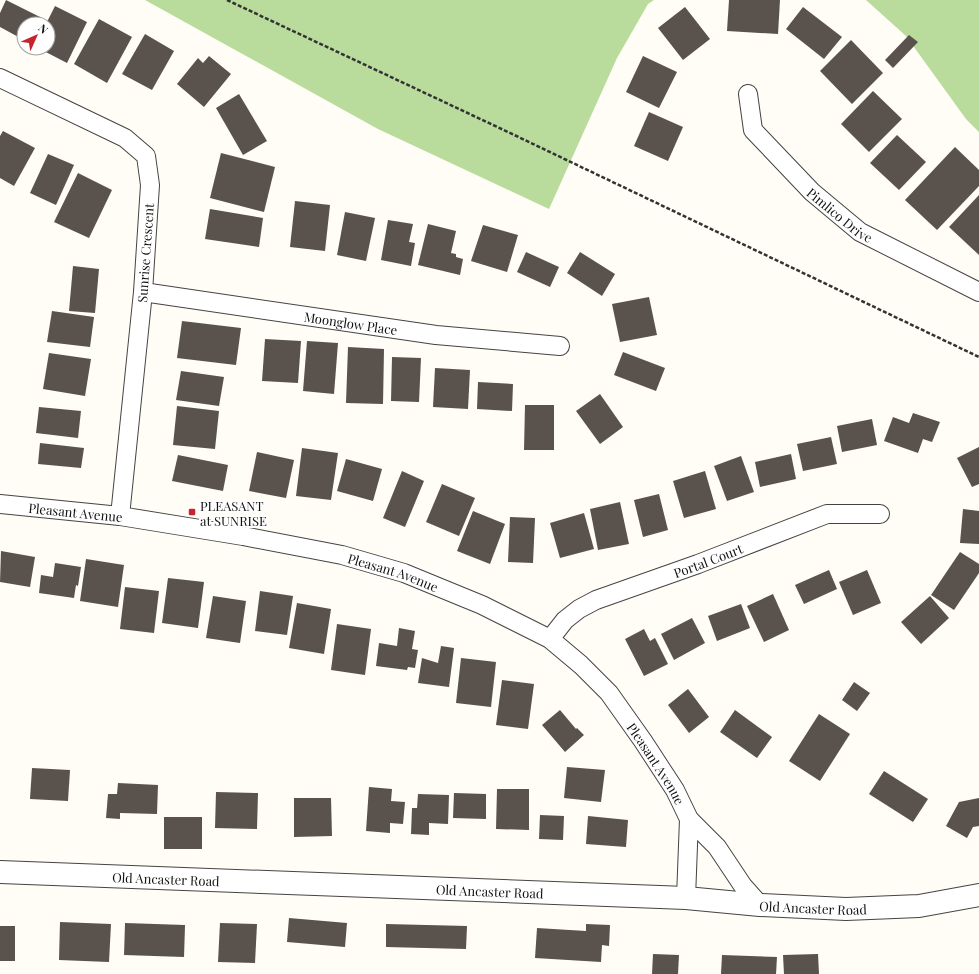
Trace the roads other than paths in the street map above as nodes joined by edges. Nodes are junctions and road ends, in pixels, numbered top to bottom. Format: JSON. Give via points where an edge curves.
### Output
{"nodes":[{"id":1,"x":0,"y":78,"type":"edge"},
{"id":2,"x":748,"y":94,"type":"dead end"},
{"id":3,"x":143,"y":292,"type":"junction"},
{"id":4,"x":979,"y":292,"type":"edge"},
{"id":5,"x":560,"y":346,"type":"dead end"},
{"id":6,"x":0,"y":504,"type":"edge"},
{"id":7,"x":880,"y":514,"type":"dead end"},
{"id":8,"x":120,"y":516,"type":"junction"},
{"id":9,"x":550,"y":640,"type":"junction"},
{"id":10,"x":689,"y":819,"type":"junction"},
{"id":11,"x":0,"y":872,"type":"edge"},
{"id":12,"x":979,"y":895,"type":"edge"},
{"id":13,"x":686,"y":898,"type":"junction"},
{"id":14,"x":760,"y":905,"type":"junction"}],
"edges":[{"from":1,"to":3,"type":"street","name":"Sunrise Crescent","via":[[126,138],[146,156],[150,185]]},
{"from":2,"to":4,"type":"street","name":"Pimlico Drive","via":[[753,130],[812,192],[860,232]]},
{"from":3,"to":5,"type":"street","name":"Moonglow Place","via":[[436,335]]},
{"from":3,"to":8,"type":"street","name":"Sunrise Crescent"},
{"from":6,"to":8,"type":"street","name":"Pleasant Avenue"},
{"from":7,"to":9,"type":"street","name":"Portal Court","via":[[827,514],[596,600],[565,620]]},
{"from":8,"to":9,"type":"street","name":"Pleasant Avenue","via":[[342,555],[404,573],[482,605]]},
{"from":9,"to":10,"type":"street","name":"Pleasant Avenue","via":[[581,665],[609,693],[671,784]]},
{"from":10,"to":13,"type":"street","name":"Pleasant Avenue"},
{"from":10,"to":14,"type":"street","name":"Pleasant Avenue","via":[[717,847]]},
{"from":11,"to":13,"type":"street","name":"Old Ancaster Road"},
{"from":12,"to":14,"type":"street","name":"Old Ancaster Road","via":[[919,906],[846,909]]},
{"from":13,"to":14,"type":"street","name":"Old Ancaster Road"}]}
